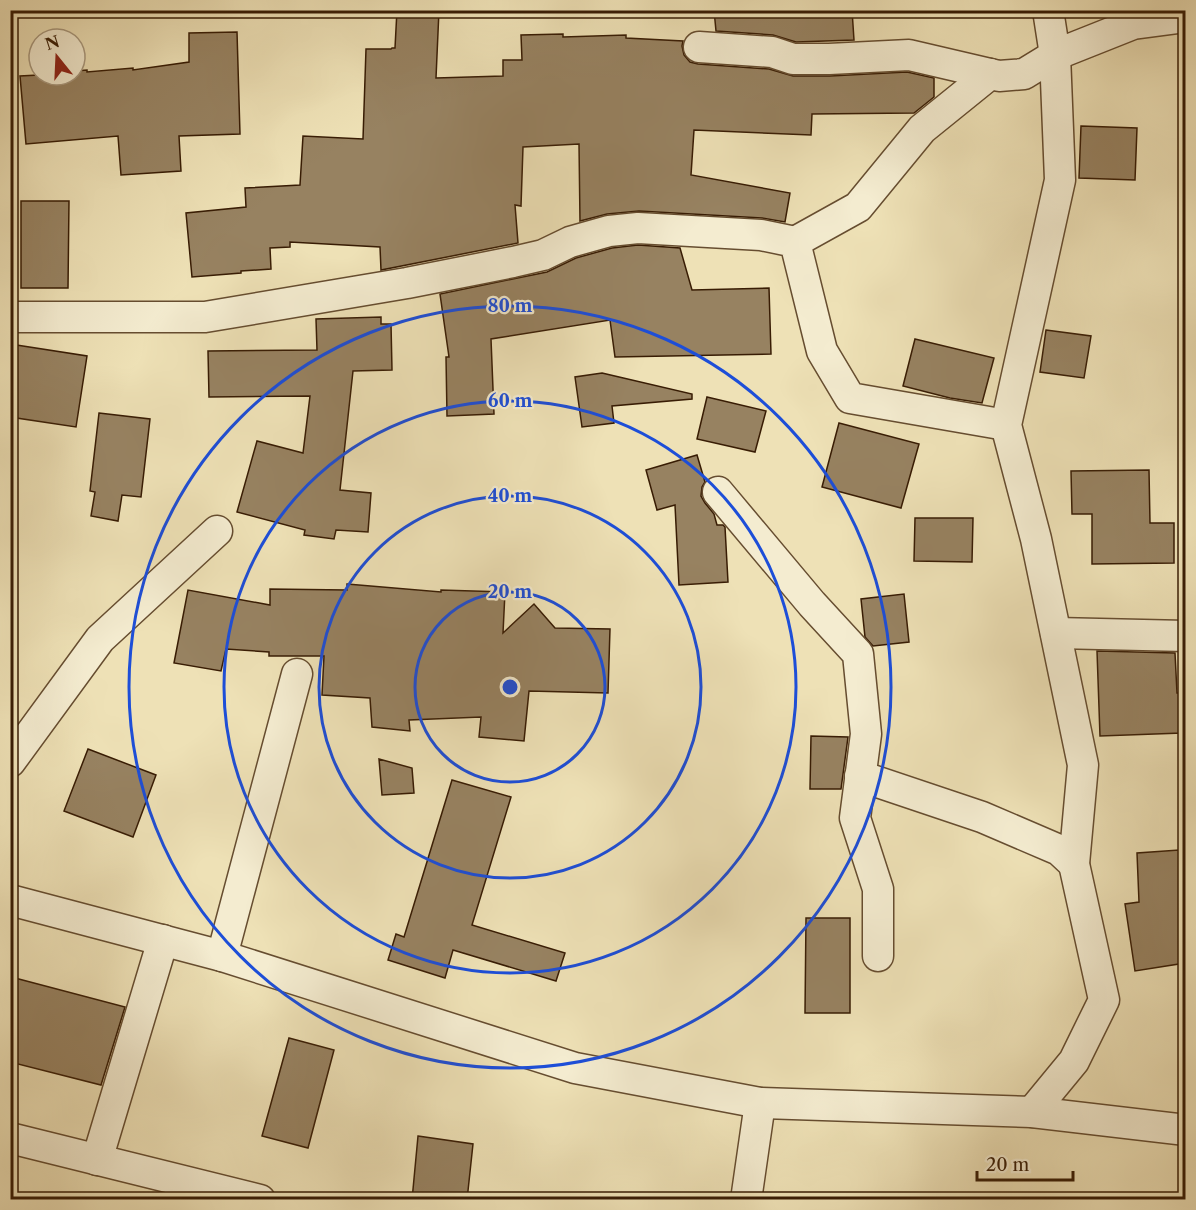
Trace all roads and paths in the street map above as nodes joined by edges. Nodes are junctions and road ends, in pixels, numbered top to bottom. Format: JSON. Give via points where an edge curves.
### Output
{"nodes":[{"id":1,"x":1047,"y":10,"type":"edge"},
{"id":2,"x":1185,"y":17,"type":"edge"},
{"id":3,"x":699,"y":47,"type":"dead end"},
{"id":4,"x":1054,"y":56,"type":"junction"},
{"id":5,"x":990,"y":74,"type":"junction"},
{"id":6,"x":795,"y":242,"type":"junction"},
{"id":7,"x":10,"y":317,"type":"edge"},
{"id":8,"x":1006,"y":425,"type":"junction"},
{"id":9,"x":718,"y":492,"type":"dead end"},
{"id":10,"x":217,"y":531,"type":"dead end"},
{"id":11,"x":1056,"y":633,"type":"junction"},
{"id":12,"x":1185,"y":636,"type":"edge"},
{"id":13,"x":297,"y":674,"type":"dead end"},
{"id":14,"x":10,"y":762,"type":"edge"},
{"id":15,"x":860,"y":776,"type":"junction"},
{"id":16,"x":1074,"y":864,"type":"junction"},
{"id":17,"x":10,"y":900,"type":"edge"},
{"id":18,"x":163,"y":940,"type":"junction"},
{"id":19,"x":222,"y":956,"type":"junction"},
{"id":20,"x":878,"y":956,"type":"dead end"},
{"id":21,"x":760,"y":1103,"type":"junction"},
{"id":22,"x":1032,"y":1112,"type":"junction"},
{"id":23,"x":1185,"y":1130,"type":"edge"},
{"id":24,"x":10,"y":1138,"type":"edge"},
{"id":25,"x":97,"y":1160,"type":"junction"},
{"id":26,"x":260,"y":1200,"type":"edge"},
{"id":27,"x":746,"y":1200,"type":"edge"}],
"edges":[{"from":1,"to":4,"type":"street"},
{"from":2,"to":4,"type":"street","via":[[1133,24]]},
{"from":3,"to":5,"type":"street","via":[[772,52],[793,60],[909,54]]},
{"from":4,"to":5,"type":"street","via":[[1024,74]]},
{"from":4,"to":8,"type":"street","via":[[1060,180]]},
{"from":5,"to":6,"type":"street","via":[[922,129],[858,207]]},
{"from":6,"to":7,"type":"street","via":[[761,235],[620,229],[523,260],[206,317]]},
{"from":6,"to":8,"type":"street","via":[[822,351],[850,398]]},
{"from":8,"to":11,"type":"street"},
{"from":9,"to":15,"type":"street","via":[[858,654],[866,734]]},
{"from":10,"to":14,"type":"street","via":[[100,639]]},
{"from":11,"to":12,"type":"street"},
{"from":11,"to":16,"type":"street","via":[[1083,765]]},
{"from":13,"to":19,"type":"street"},
{"from":15,"to":16,"type":"street","via":[[982,817],[1059,850]]},
{"from":15,"to":20,"type":"street","via":[[855,818],[878,889]]},
{"from":16,"to":22,"type":"street","via":[[1104,1000],[1074,1061]]},
{"from":17,"to":18,"type":"street"},
{"from":18,"to":19,"type":"street"},
{"from":18,"to":25,"type":"street"},
{"from":19,"to":21,"type":"street","via":[[575,1068]]},
{"from":21,"to":22,"type":"street"},
{"from":21,"to":27,"type":"street"},
{"from":22,"to":23,"type":"street"},
{"from":24,"to":25,"type":"street"},
{"from":25,"to":26,"type":"street"}]}
